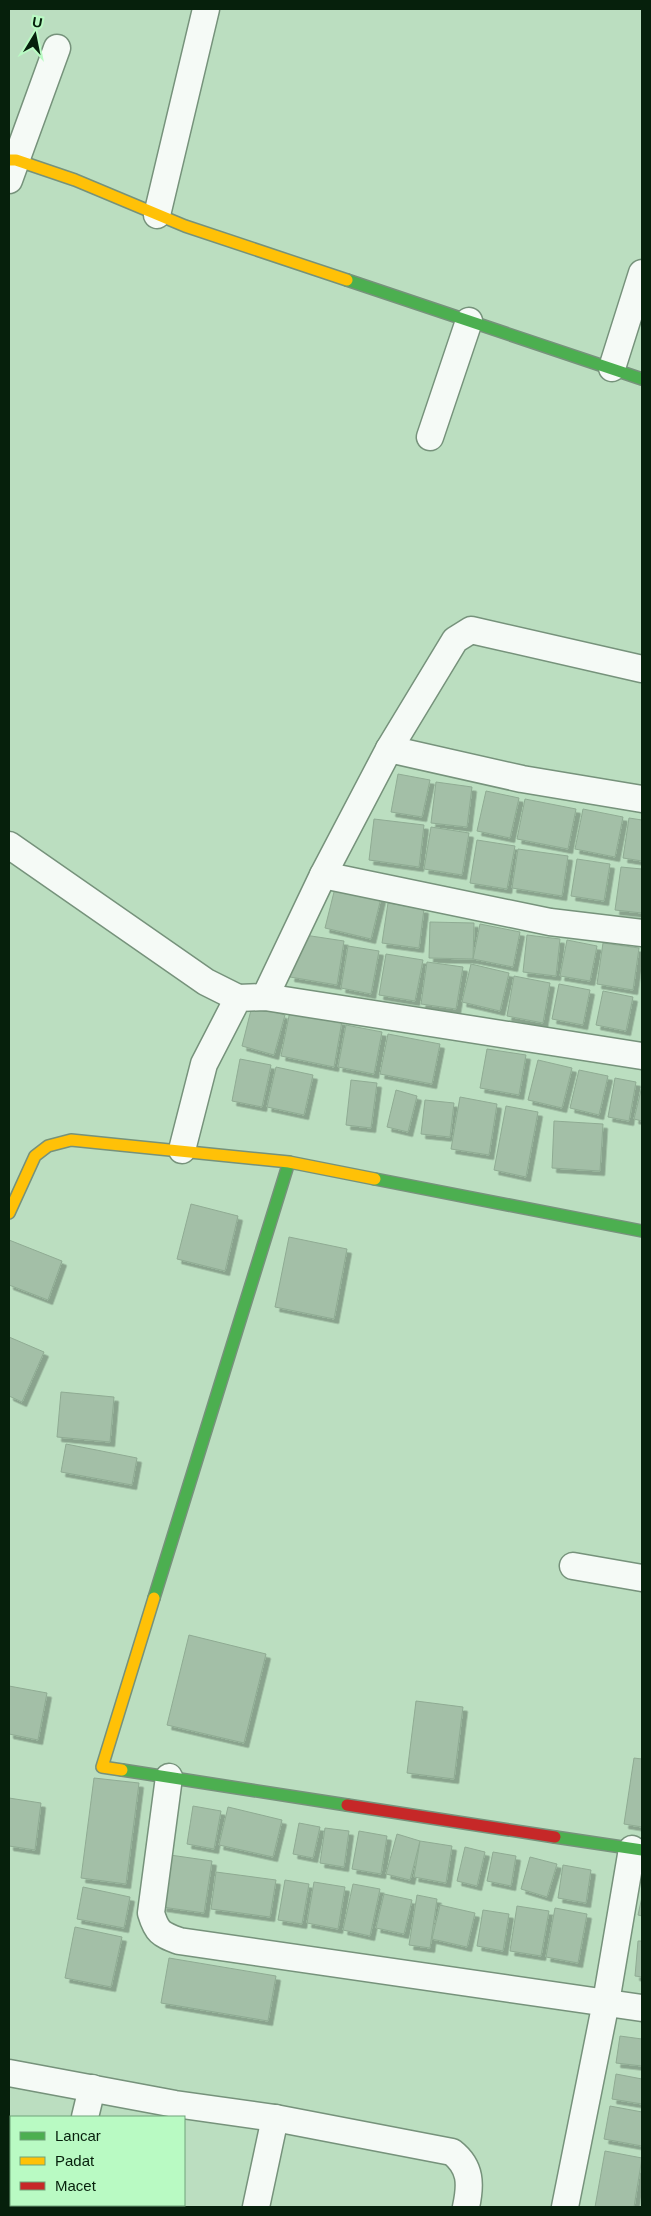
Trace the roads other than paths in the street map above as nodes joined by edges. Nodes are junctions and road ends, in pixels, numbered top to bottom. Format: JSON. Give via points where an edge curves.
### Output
{"nodes":[{"id":1,"x":206,"y":9,"type":"edge"},
{"id":2,"x":57,"y":48,"type":"dead end"},
{"id":3,"x":11,"y":167,"type":"edge"},
{"id":4,"x":157,"y":215,"type":"junction"},
{"id":5,"x":642,"y":273,"type":"edge"},
{"id":6,"x":469,"y":321,"type":"junction"},
{"id":7,"x":612,"y":368,"type":"junction"},
{"id":8,"x":642,"y":380,"type":"edge"},
{"id":9,"x":430,"y":437,"type":"dead end"},
{"id":10,"x":642,"y":669,"type":"edge"},
{"id":11,"x":389,"y":749,"type":"junction"},
{"id":12,"x":642,"y":799,"type":"edge"},
{"id":13,"x":9,"y":845,"type":"edge"},
{"id":14,"x":323,"y":874,"type":"junction"},
{"id":15,"x":642,"y":933,"type":"edge"},
{"id":16,"x":265,"y":997,"type":"junction"},
{"id":17,"x":238,"y":998,"type":"junction"},
{"id":18,"x":642,"y":1056,"type":"edge"},
{"id":19,"x":182,"y":1150,"type":"junction"},
{"id":20,"x":289,"y":1162,"type":"junction"},
{"id":21,"x":9,"y":1213,"type":"edge"},
{"id":22,"x":642,"y":1231,"type":"edge"},
{"id":23,"x":572,"y":1566,"type":"dead end"},
{"id":24,"x":642,"y":1578,"type":"edge"},
{"id":25,"x":169,"y":1777,"type":"junction"},
{"id":26,"x":637,"y":1850,"type":"edge"},
{"id":27,"x":606,"y":2002,"type":"junction"},
{"id":28,"x":642,"y":2008,"type":"edge"},
{"id":29,"x":9,"y":2073,"type":"edge"},
{"id":30,"x":92,"y":2088,"type":"junction"},
{"id":31,"x":85,"y":2116,"type":"edge"},
{"id":32,"x":275,"y":2118,"type":"junction"},
{"id":33,"x":256,"y":2207,"type":"edge"},
{"id":34,"x":466,"y":2207,"type":"edge"},
{"id":35,"x":565,"y":2207,"type":"edge"}],
"edges":[{"from":1,"to":4,"type":"street"},
{"from":2,"to":3,"type":"street"},
{"from":3,"to":4,"type":"street","via":[[75,180]]},
{"from":4,"to":6,"type":"street"},
{"from":5,"to":7,"type":"street"},
{"from":6,"to":7,"type":"street"},
{"from":6,"to":9,"type":"street"},
{"from":7,"to":8,"type":"street"},
{"from":10,"to":11,"type":"street","via":[[471,630],[455,640]]},
{"from":11,"to":12,"type":"street","via":[[522,779]]},
{"from":11,"to":14,"type":"street"},
{"from":13,"to":17,"type":"street","via":[[206,982]]},
{"from":14,"to":15,"type":"street","via":[[550,922]]},
{"from":14,"to":16,"type":"street"},
{"from":16,"to":17,"type":"street"},
{"from":16,"to":18,"type":"street"},
{"from":17,"to":19,"type":"street","via":[[204,1064]]},
{"from":19,"to":20,"type":"street"},
{"from":19,"to":21,"type":"street","via":[[71,1140],[48,1146],[35,1156]]},
{"from":20,"to":22,"type":"street"},
{"from":20,"to":25,"type":"street","via":[[102,1767]]},
{"from":23,"to":24,"type":"street"},
{"from":25,"to":26,"type":"street"},
{"from":25,"to":27,"type":"street","via":[[151,1914],[156,1929],[164,1936],[180,1941]]},
{"from":26,"to":27,"type":"street"},
{"from":27,"to":28,"type":"street"},
{"from":27,"to":35,"type":"street"},
{"from":29,"to":30,"type":"street"},
{"from":30,"to":31,"type":"street"},
{"from":30,"to":32,"type":"street"},
{"from":32,"to":33,"type":"street"},
{"from":32,"to":34,"type":"street","via":[[452,2152],[462,2160],[466,2170],[470,2190]]}]}
